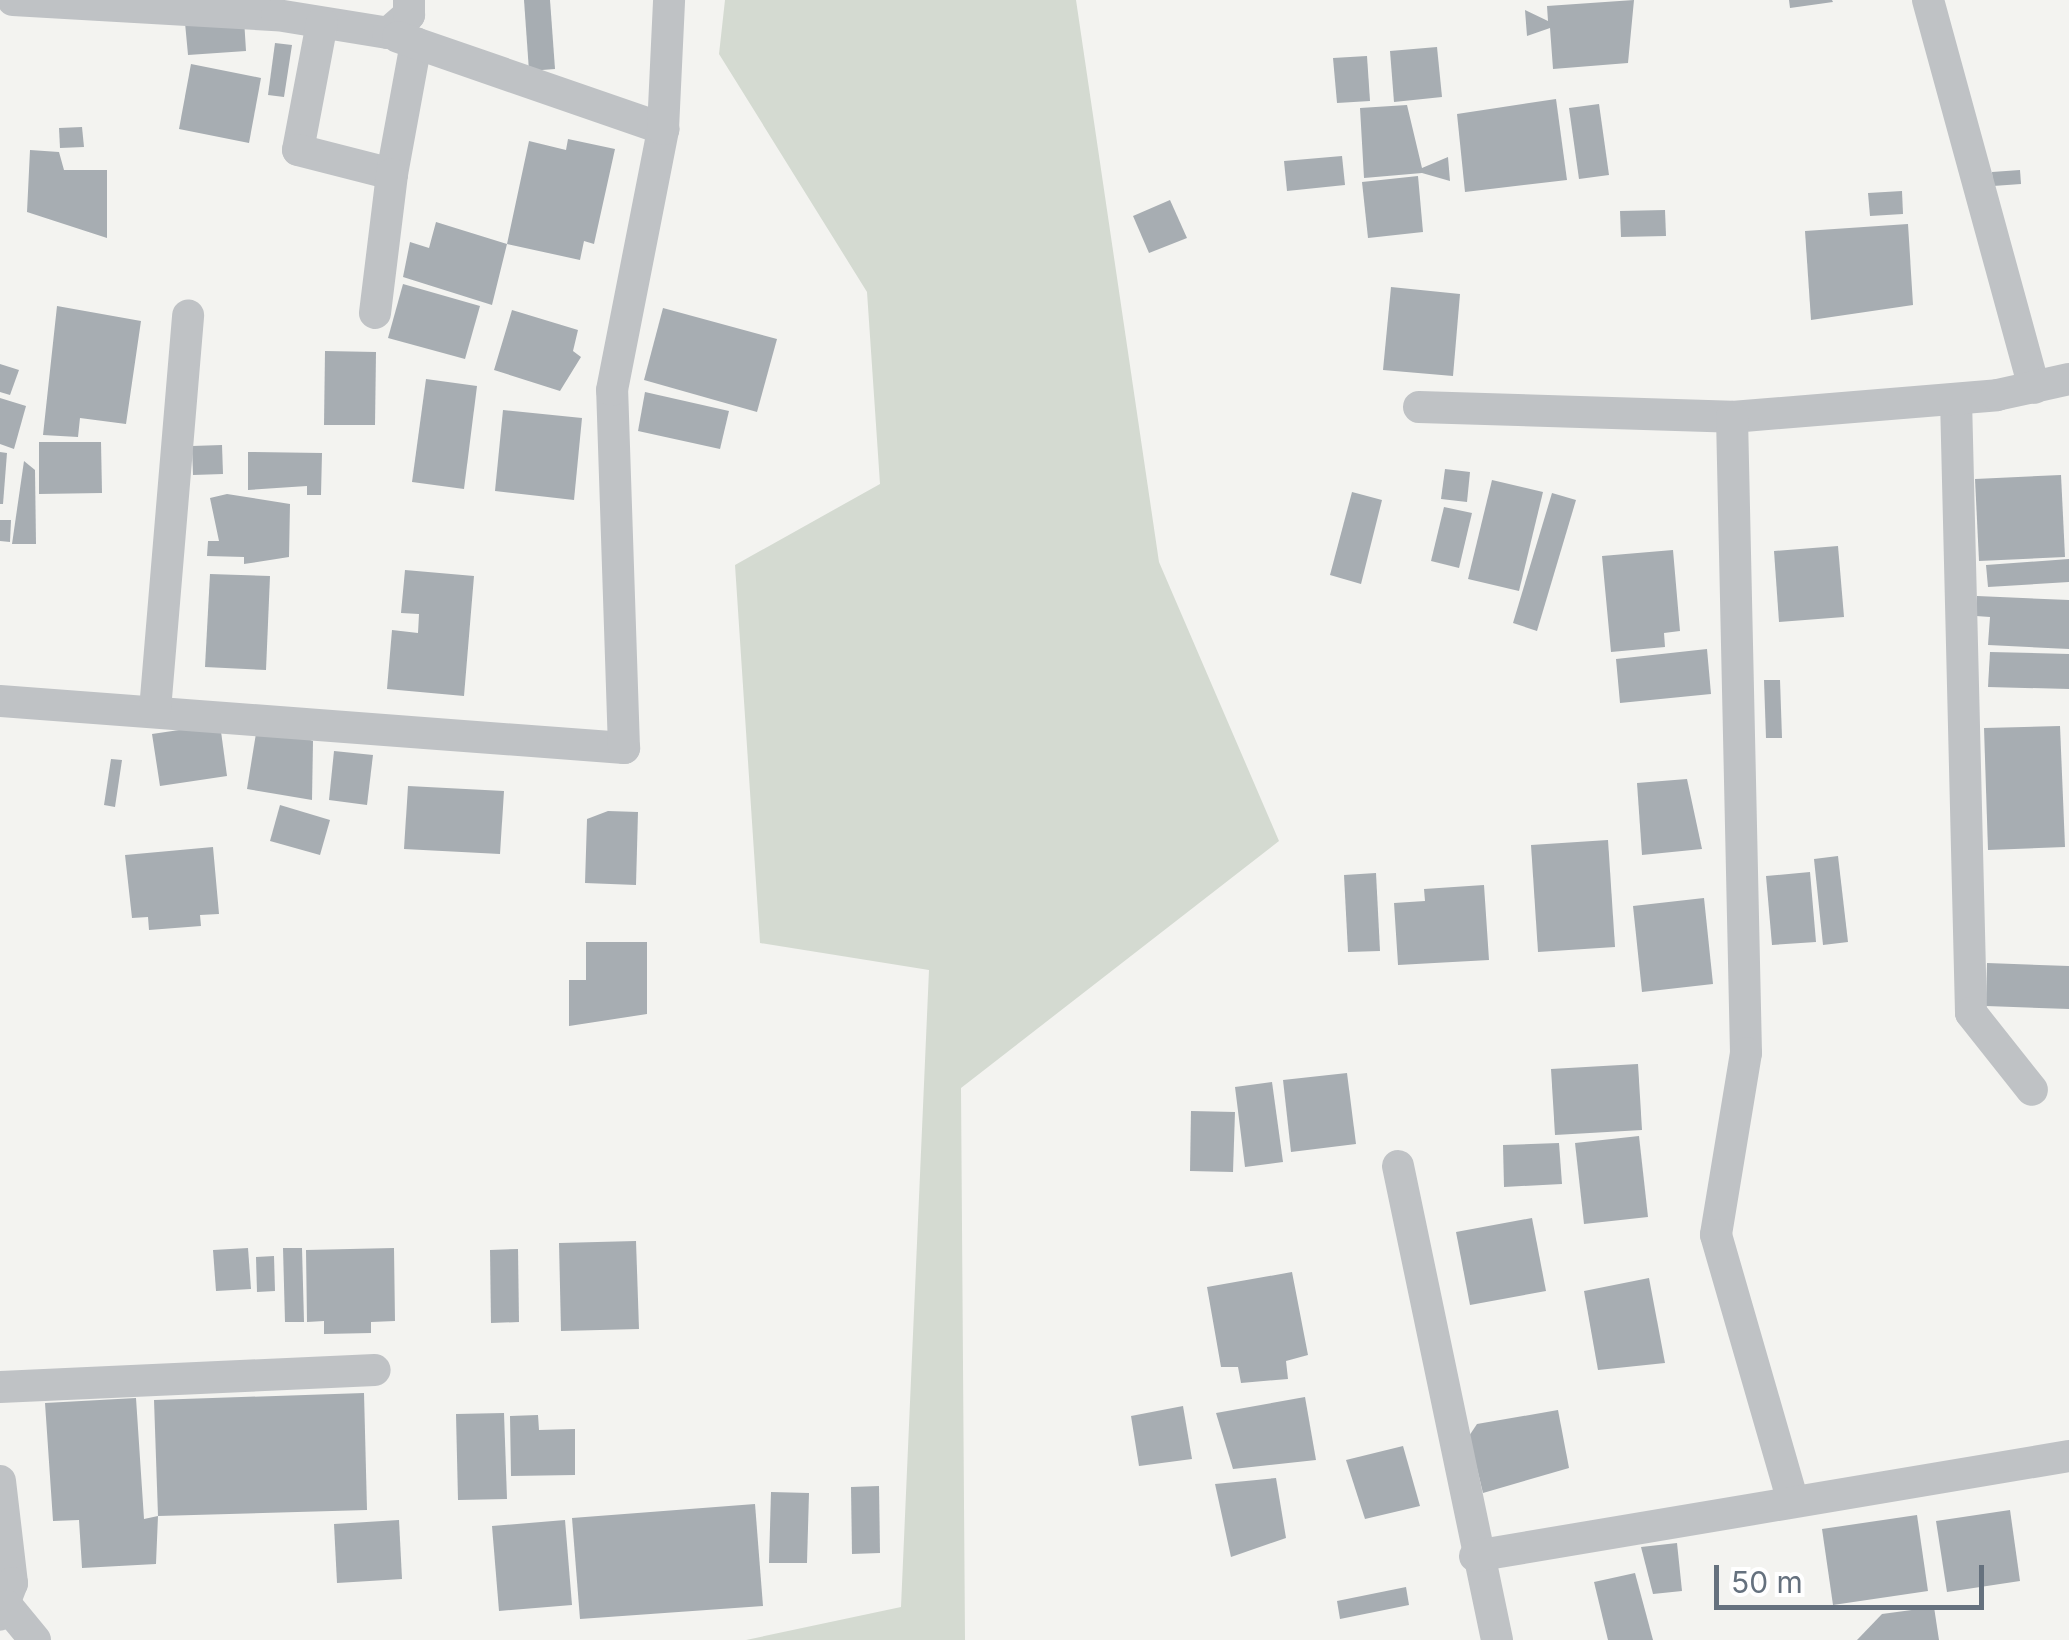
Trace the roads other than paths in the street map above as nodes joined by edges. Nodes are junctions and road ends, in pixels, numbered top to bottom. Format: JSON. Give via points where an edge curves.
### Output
{"nodes":[{"id":1,"x":13,"y":0,"type":"edge"},
{"id":2,"x":409,"y":0,"type":"edge"},
{"id":3,"x":669,"y":0,"type":"edge"},
{"id":4,"x":1928,"y":0,"type":"edge"},
{"id":5,"x":322,"y":23,"type":"junction"},
{"id":6,"x":402,"y":38,"type":"junction"},
{"id":7,"x":663,"y":129,"type":"junction"},
{"id":8,"x":392,"y":174,"type":"junction"},
{"id":9,"x":376,"y":314,"type":"dead end"},
{"id":10,"x":188,"y":315,"type":"dead end"},
{"id":11,"x":2069,"y":379,"type":"edge"},
{"id":12,"x":2034,"y":388,"type":"junction"},
{"id":13,"x":1956,"y":399,"type":"junction"},
{"id":14,"x":1419,"y":407,"type":"dead end"},
{"id":15,"x":1732,"y":416,"type":"junction"},
{"id":16,"x":0,"y":701,"type":"edge"},
{"id":17,"x":155,"y":710,"type":"junction"},
{"id":18,"x":2032,"y":1090,"type":"dead end"},
{"id":19,"x":1398,"y":1166,"type":"dead end"},
{"id":20,"x":374,"y":1370,"type":"dead end"},
{"id":21,"x":0,"y":1387,"type":"edge"},
{"id":22,"x":2067,"y":1466,"type":"edge"},
{"id":23,"x":0,"y":1482,"type":"edge"},
{"id":24,"x":1793,"y":1500,"type":"junction"},
{"id":25,"x":1475,"y":1556,"type":"junction"},
{"id":26,"x":4,"y":1611,"type":"edge"},
{"id":27,"x":35,"y":1640,"type":"edge"},
{"id":28,"x":1497,"y":1640,"type":"edge"}],
"edges":[{"from":1,"to":5,"type":"street"},
{"from":2,"to":6,"type":"street"},
{"from":3,"to":7,"type":"street"},
{"from":4,"to":12,"type":"street"},
{"from":5,"to":6,"type":"street"},
{"from":5,"to":8,"type":"street","via":[[298,150]]},
{"from":6,"to":7,"type":"street"},
{"from":6,"to":8,"type":"street"},
{"from":7,"to":17,"type":"street","via":[[612,390],[624,748]]},
{"from":8,"to":9,"type":"street"},
{"from":10,"to":17,"type":"street"},
{"from":11,"to":12,"type":"street"},
{"from":12,"to":13,"type":"street"},
{"from":13,"to":15,"type":"street"},
{"from":13,"to":18,"type":"street","via":[[1971,1013]]},
{"from":14,"to":15,"type":"street"},
{"from":15,"to":24,"type":"street","via":[[1746,1053],[1716,1235]]},
{"from":16,"to":17,"type":"street"},
{"from":19,"to":25,"type":"street"},
{"from":20,"to":21,"type":"street"},
{"from":22,"to":24,"type":"street"},
{"from":23,"to":26,"type":"street","via":[[11,1546]]},
{"from":24,"to":25,"type":"street"},
{"from":25,"to":28,"type":"street"},
{"from":26,"to":27,"type":"street"}]}
